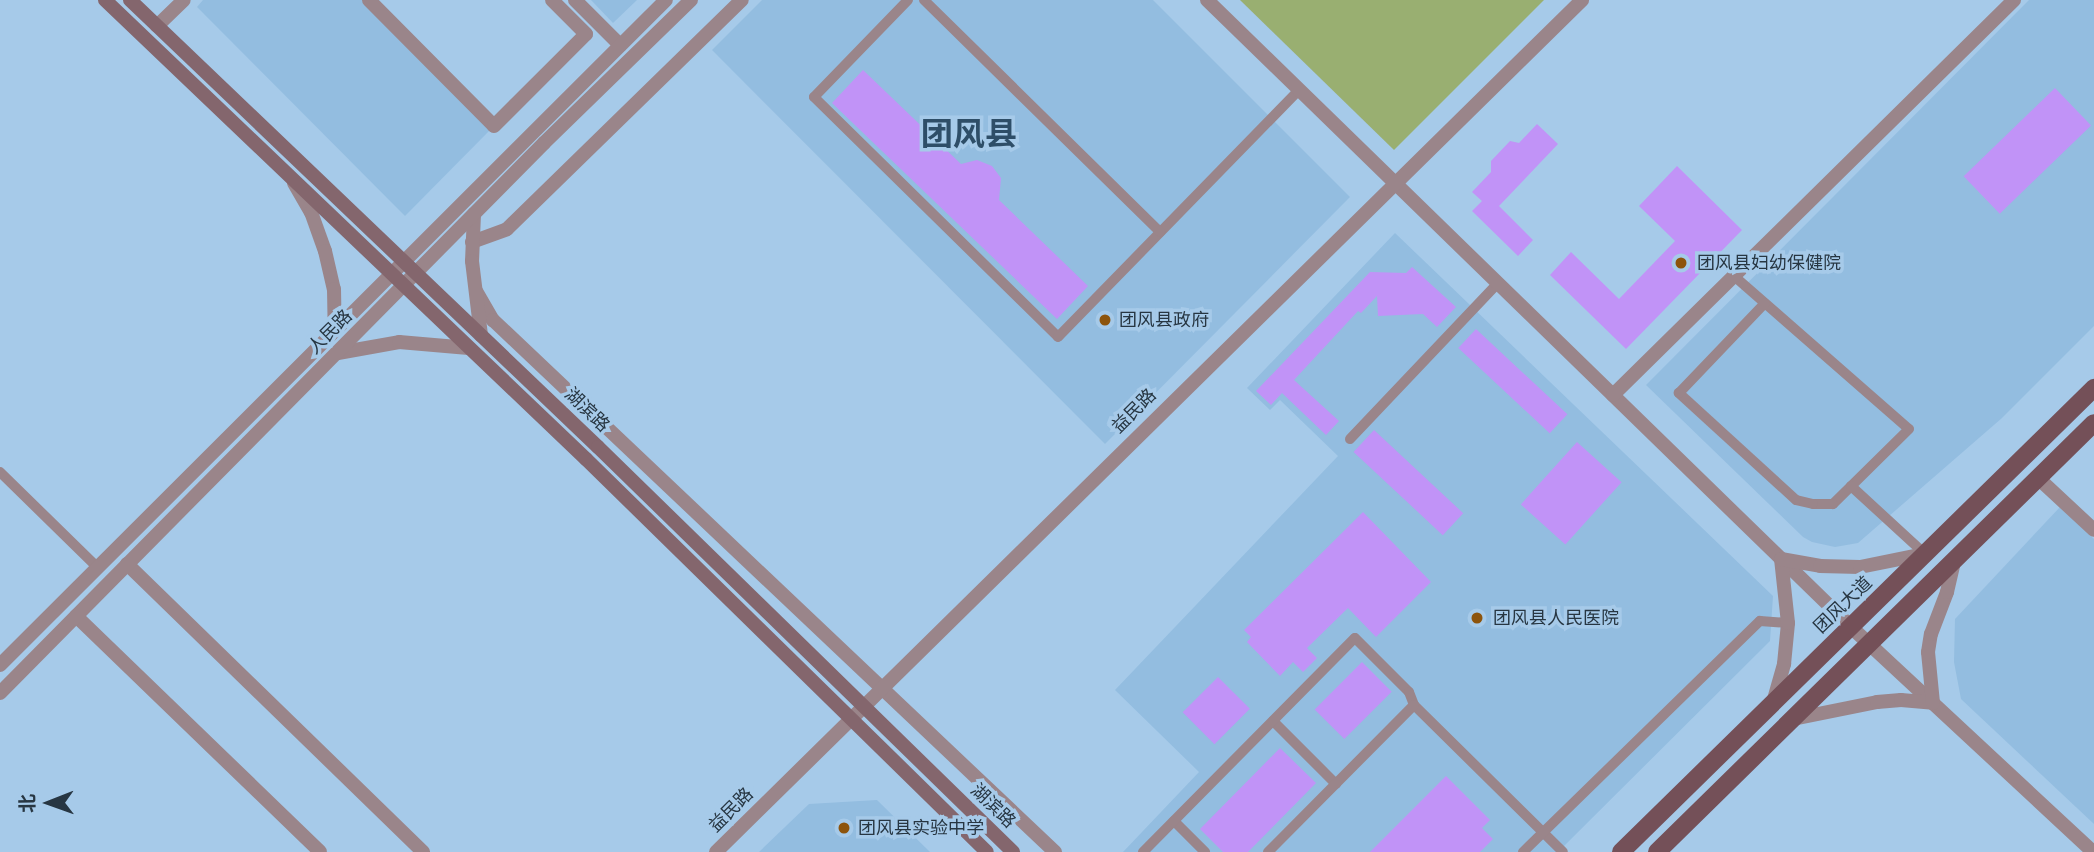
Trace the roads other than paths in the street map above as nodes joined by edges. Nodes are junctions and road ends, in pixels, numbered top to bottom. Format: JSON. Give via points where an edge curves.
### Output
{"nodes":[{"id":1,"x":104,"y":0,"type":"edge"},
{"id":2,"x":130,"y":0,"type":"edge"},
{"id":3,"x":184,"y":0,"type":"edge"},
{"id":4,"x":369,"y":0,"type":"edge"},
{"id":5,"x":552,"y":0,"type":"edge"},
{"id":6,"x":575,"y":0,"type":"edge"},
{"id":7,"x":666,"y":0,"type":"edge"},
{"id":8,"x":691,"y":0,"type":"edge"},
{"id":9,"x":742,"y":0,"type":"edge"},
{"id":10,"x":908,"y":0,"type":"edge"},
{"id":11,"x":924,"y":0,"type":"edge"},
{"id":12,"x":1207,"y":0,"type":"edge"},
{"id":13,"x":1582,"y":0,"type":"edge"},
{"id":14,"x":2014,"y":0,"type":"edge"},
{"id":15,"x":158,"y":26,"type":"junction"},
{"id":16,"x":620,"y":45,"type":"junction"},
{"id":17,"x":1299,"y":90,"type":"junction"},
{"id":18,"x":289,"y":176,"type":"junction"},
{"id":19,"x":1395,"y":183,"type":"junction"},
{"id":20,"x":474,"y":214,"type":"junction"},
{"id":21,"x":1160,"y":232,"type":"junction"},
{"id":22,"x":472,"y":242,"type":"junction"},
{"id":23,"x":403,"y":261,"type":"junction"},
{"id":24,"x":390,"y":273,"type":"junction"},
{"id":25,"x":416,"y":273,"type":"junction"},
{"id":26,"x":1734,"y":276,"type":"junction"},
{"id":27,"x":1498,"y":283,"type":"junction"},
{"id":28,"x":403,"y":285,"type":"junction"},
{"id":29,"x":473,"y":287,"type":"junction"},
{"id":30,"x":1765,"y":303,"type":"junction"},
{"id":31,"x":335,"y":328,"type":"junction"},
{"id":32,"x":481,"y":335,"type":"junction"},
{"id":33,"x":469,"y":348,"type":"junction"},
{"id":34,"x":337,"y":353,"type":"junction"},
{"id":35,"x":2094,"y":388,"type":"edge"},
{"id":36,"x":1613,"y":395,"type":"junction"},
{"id":37,"x":2094,"y":423,"type":"edge"},
{"id":38,"x":1350,"y":439,"type":"dead end"},
{"id":39,"x":0,"y":472,"type":"edge"},
{"id":40,"x":2038,"y":478,"type":"junction"},
{"id":41,"x":1851,"y":486,"type":"junction"},
{"id":42,"x":2094,"y":530,"type":"edge"},
{"id":43,"x":1925,"y":554,"type":"junction"},
{"id":44,"x":1781,"y":559,"type":"junction"},
{"id":45,"x":1954,"y":561,"type":"junction"},
{"id":46,"x":127,"y":564,"type":"junction"},
{"id":47,"x":97,"y":567,"type":"junction"},
{"id":48,"x":76,"y":616,"type":"junction"},
{"id":49,"x":1788,"y":623,"type":"junction"},
{"id":50,"x":1851,"y":627,"type":"junction"},
{"id":51,"x":1869,"y":644,"type":"junction"},
{"id":52,"x":0,"y":665,"type":"edge"},
{"id":53,"x":882,"y":687,"type":"junction"},
{"id":54,"x":0,"y":693,"type":"edge"},
{"id":55,"x":1773,"y":703,"type":"junction"},
{"id":56,"x":1933,"y":703,"type":"junction"},
{"id":57,"x":1414,"y":705,"type":"junction"},
{"id":58,"x":863,"y":707,"type":"junction"},
{"id":59,"x":850,"y":719,"type":"junction"},
{"id":60,"x":1793,"y":719,"type":"junction"},
{"id":61,"x":1273,"y":721,"type":"junction"},
{"id":62,"x":1335,"y":784,"type":"junction"},
{"id":63,"x":1174,"y":821,"type":"junction"},
{"id":64,"x":1543,"y":833,"type":"junction"},
{"id":65,"x":320,"y":852,"type":"edge"},
{"id":66,"x":423,"y":852,"type":"edge"},
{"id":67,"x":716,"y":852,"type":"edge"},
{"id":68,"x":987,"y":852,"type":"edge"},
{"id":69,"x":1013,"y":852,"type":"edge"},
{"id":70,"x":1055,"y":852,"type":"edge"},
{"id":71,"x":1143,"y":852,"type":"edge"},
{"id":72,"x":1205,"y":852,"type":"edge"},
{"id":73,"x":1268,"y":852,"type":"edge"},
{"id":74,"x":1523,"y":852,"type":"edge"},
{"id":75,"x":1563,"y":852,"type":"edge"},
{"id":76,"x":1621,"y":852,"type":"edge"},
{"id":77,"x":1657,"y":852,"type":"edge"},
{"id":78,"x":2093,"y":852,"type":"edge"}],
"edges":[{"from":1,"to":18,"type":"main road","name":"湖滨路"},
{"from":2,"to":15,"type":"main road","name":"湖滨路"},
{"from":3,"to":15,"type":"street"},
{"from":4,"to":5,"type":"street","via":[[494,126],[586,34]]},
{"from":6,"to":16,"type":"street"},
{"from":7,"to":16,"type":"street","name":"人民路"},
{"from":8,"to":20,"type":"street","name":"人民路"},
{"from":9,"to":22,"type":"street","via":[[507,229]]},
{"from":10,"to":21,"type":"lane","via":[[814,97],[1058,337]]},
{"from":11,"to":21,"type":"lane"},
{"from":12,"to":17,"type":"street"},
{"from":13,"to":19,"type":"street","name":"益民路"},
{"from":14,"to":26,"type":"street"},
{"from":15,"to":23,"type":"main road","name":"湖滨路"},
{"from":16,"to":23,"type":"street","name":"人民路"},
{"from":17,"to":19,"type":"street"},
{"from":17,"to":21,"type":"lane"},
{"from":18,"to":24,"type":"main road","name":"湖滨路"},
{"from":18,"to":31,"type":"street","via":[[311,212],[326,250]]},
{"from":19,"to":27,"type":"street"},
{"from":19,"to":53,"type":"street","name":"益民路"},
{"from":20,"to":22,"type":"street"},
{"from":20,"to":25,"type":"street","name":"人民路"},
{"from":22,"to":29,"type":"street"},
{"from":23,"to":24,"type":"street","name":"人民路"},
{"from":23,"to":25,"type":"main road","name":"湖滨路"},
{"from":24,"to":28,"type":"main road","name":"湖滨路"},
{"from":24,"to":31,"type":"street","name":"人民路"},
{"from":25,"to":28,"type":"street","name":"人民路"},
{"from":25,"to":32,"type":"main road","name":"湖滨路"},
{"from":26,"to":30,"type":"lane"},
{"from":26,"to":36,"type":"street"},
{"from":27,"to":36,"type":"street"},
{"from":27,"to":38,"type":"lane"},
{"from":28,"to":33,"type":"main road","name":"湖滨路"},
{"from":28,"to":34,"type":"street","name":"人民路"},
{"from":29,"to":32,"type":"street"},
{"from":29,"to":53,"type":"street","via":[[493,320]]},
{"from":30,"to":41,"type":"lane","via":[[1909,429]]},
{"from":30,"to":41,"type":"lane","via":[[1679,393],[1796,500],[1833,504]]},
{"from":31,"to":47,"type":"street","name":"人民路"},
{"from":32,"to":58,"type":"main road","name":"湖滨路"},
{"from":33,"to":34,"type":"street","via":[[399,342]]},
{"from":33,"to":59,"type":"main road","name":"湖滨路"},
{"from":34,"to":46,"type":"street","name":"人民路"},
{"from":35,"to":43,"type":"main road","name":"团风大道"},
{"from":36,"to":44,"type":"street"},
{"from":37,"to":40,"type":"main road"},
{"from":39,"to":47,"type":"lane"},
{"from":40,"to":42,"type":"street"},
{"from":40,"to":45,"type":"main road"},
{"from":41,"to":43,"type":"lane"},
{"from":43,"to":44,"type":"street","via":[[1860,567]]},
{"from":43,"to":50,"type":"main road","name":"团风大道"},
{"from":44,"to":49,"type":"street"},
{"from":44,"to":50,"type":"street"},
{"from":45,"to":51,"type":"main road"},
{"from":45,"to":56,"type":"street","via":[[1928,652]]},
{"from":46,"to":48,"type":"street","name":"人民路"},
{"from":46,"to":66,"type":"street"},
{"from":47,"to":52,"type":"street","name":"人民路"},
{"from":48,"to":54,"type":"street","name":"人民路"},
{"from":48,"to":65,"type":"street"},
{"from":49,"to":55,"type":"street","via":[[1784,664]]},
{"from":49,"to":64,"type":"lane","via":[[1760,621]]},
{"from":50,"to":51,"type":"street"},
{"from":50,"to":55,"type":"main road","name":"团风大道"},
{"from":51,"to":56,"type":"street"},
{"from":51,"to":60,"type":"main road"},
{"from":53,"to":58,"type":"street","name":"益民路"},
{"from":53,"to":70,"type":"street"},
{"from":55,"to":76,"type":"main road","name":"团风大道"},
{"from":56,"to":60,"type":"street","via":[[1877,702]]},
{"from":56,"to":78,"type":"street"},
{"from":57,"to":61,"type":"lane","via":[[1409,692],[1355,638]]},
{"from":57,"to":62,"type":"lane"},
{"from":57,"to":64,"type":"lane"},
{"from":58,"to":59,"type":"street","name":"益民路"},
{"from":58,"to":69,"type":"main road","name":"湖滨路"},
{"from":59,"to":67,"type":"street","name":"益民路"},
{"from":59,"to":68,"type":"main road","name":"湖滨路"},
{"from":60,"to":77,"type":"main road"},
{"from":61,"to":62,"type":"lane"},
{"from":61,"to":63,"type":"lane"},
{"from":62,"to":73,"type":"lane"},
{"from":63,"to":71,"type":"lane"},
{"from":63,"to":72,"type":"lane"},
{"from":64,"to":74,"type":"lane"},
{"from":64,"to":75,"type":"lane"}]}
